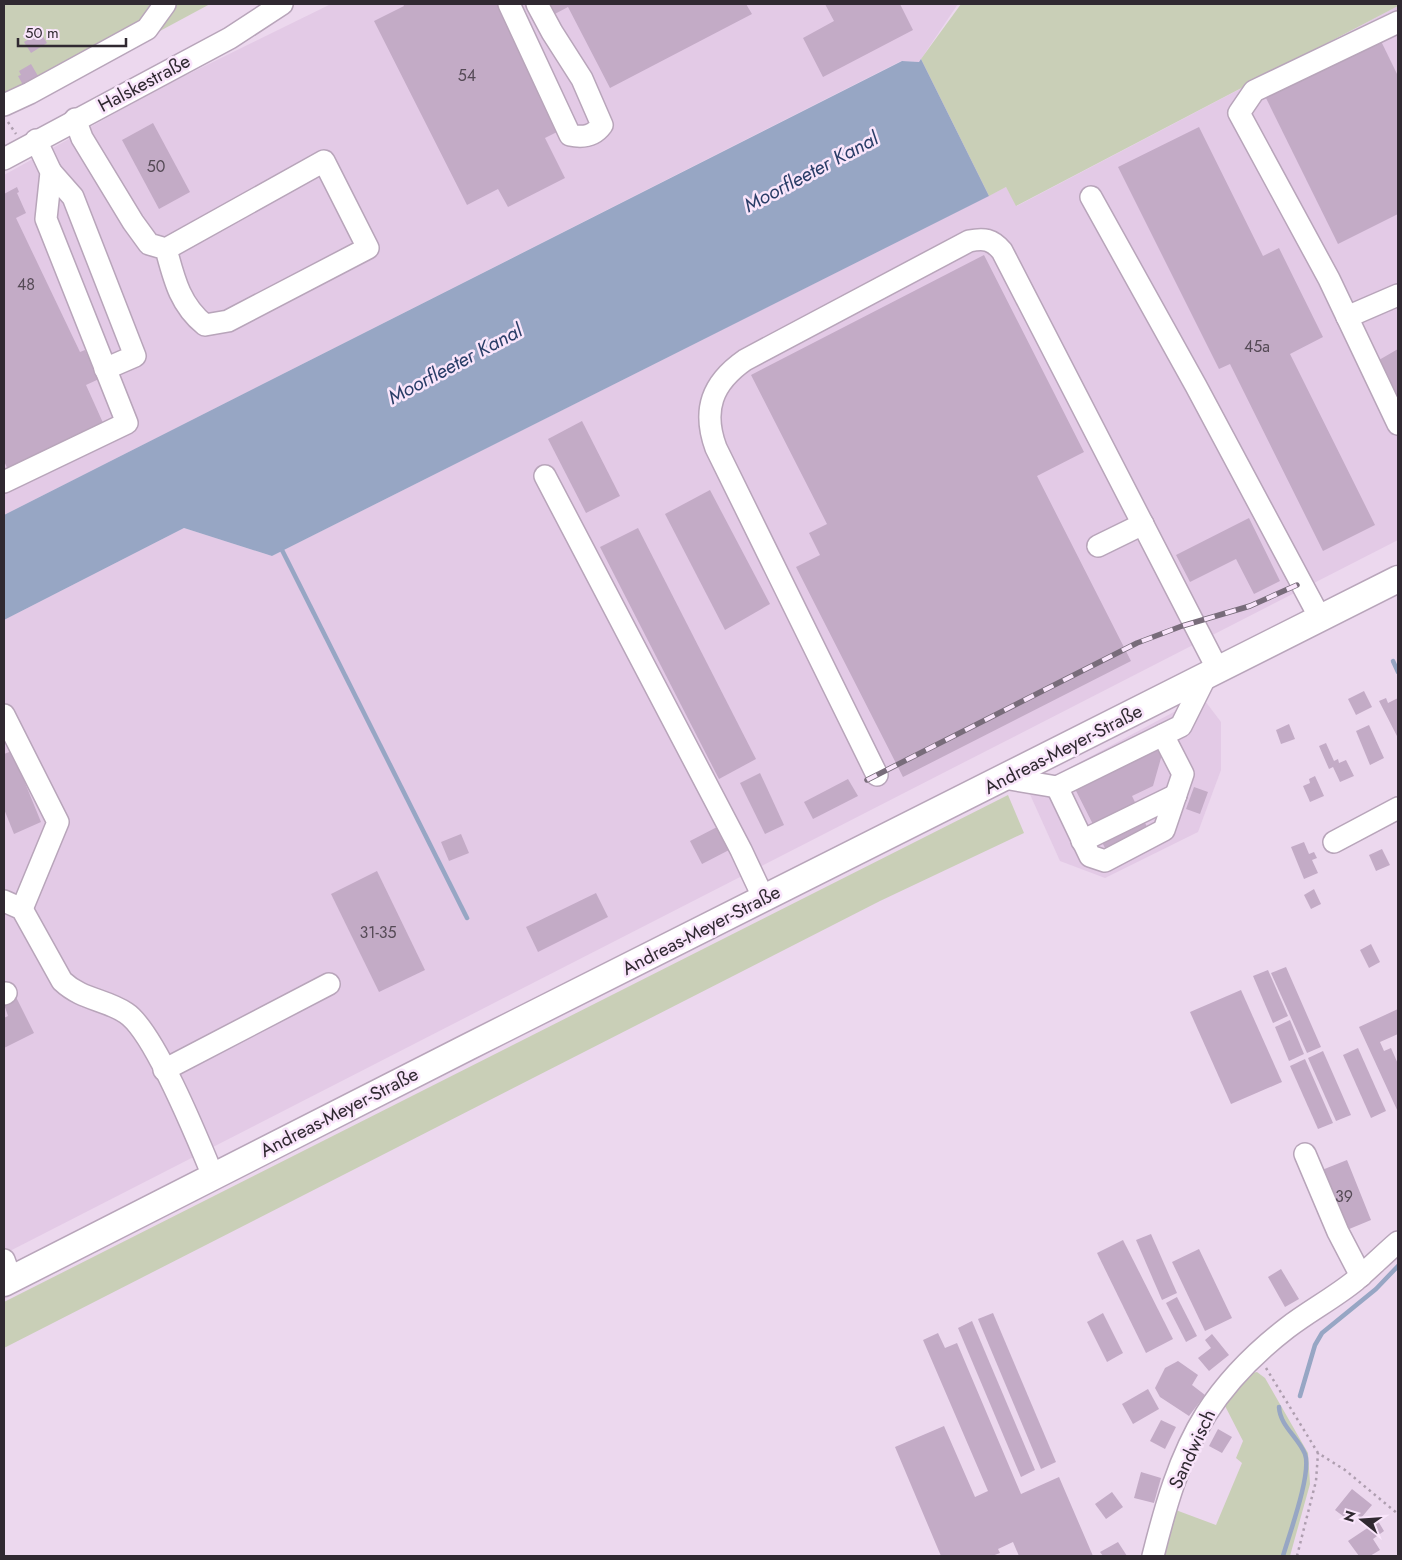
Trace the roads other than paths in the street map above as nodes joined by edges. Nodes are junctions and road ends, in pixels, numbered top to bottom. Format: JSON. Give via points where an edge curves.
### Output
{"nodes":[{"id":1,"x":165,"y":4,"type":"edge"},
{"id":2,"x":282,"y":4,"type":"edge"},
{"id":3,"x":509,"y":4,"type":"edge"},
{"id":4,"x":537,"y":4,"type":"edge"},
{"id":5,"x":1398,"y":22,"type":"edge"},
{"id":6,"x":4,"y":105,"type":"edge"},
{"id":7,"x":75,"y":119,"type":"junction"},
{"id":8,"x":30,"y":144,"type":"junction"},
{"id":9,"x":4,"y":159,"type":"edge"},
{"id":10,"x":52,"y":172,"type":"junction"},
{"id":11,"x":1091,"y":197,"type":"dead end"},
{"id":12,"x":166,"y":249,"type":"junction"},
{"id":13,"x":1398,"y":295,"type":"edge"},
{"id":14,"x":1347,"y":317,"type":"junction"},
{"id":15,"x":105,"y":369,"type":"junction"},
{"id":16,"x":1398,"y":424,"type":"edge"},
{"id":17,"x":545,"y":476,"type":"dead end"},
{"id":18,"x":4,"y":482,"type":"edge"},
{"id":19,"x":1143,"y":524,"type":"junction"},
{"id":20,"x":1098,"y":546,"type":"dead end"},
{"id":21,"x":1398,"y":579,"type":"edge"},
{"id":22,"x":1320,"y":618,"type":"junction"},
{"id":23,"x":1212,"y":673,"type":"junction"},
{"id":24,"x":4,"y":715,"type":"edge"},
{"id":25,"x":1164,"y":735,"type":"junction"},
{"id":26,"x":877,"y":775,"type":"dead end"},
{"id":27,"x":1004,"y":778,"type":"junction"},
{"id":28,"x":1057,"y":787,"type":"junction"},
{"id":29,"x":1398,"y":808,"type":"edge"},
{"id":30,"x":1334,"y":842,"type":"dead end"},
{"id":31,"x":764,"y":898,"type":"junction"},
{"id":32,"x":13,"y":905,"type":"edge"},
{"id":33,"x":329,"y":984,"type":"dead end"},
{"id":34,"x":164,"y":1070,"type":"junction"},
{"id":35,"x":1305,"y":1154,"type":"dead end"},
{"id":36,"x":213,"y":1176,"type":"junction"},
{"id":37,"x":1398,"y":1242,"type":"edge"},
{"id":38,"x":6,"y":1274,"type":"edge"},
{"id":39,"x":1361,"y":1276,"type":"junction"},
{"id":40,"x":1153,"y":1556,"type":"edge"}],
"edges":[{"from":1,"to":6,"type":"street","via":[[148,29]]},
{"from":2,"to":7,"type":"street","name":"Halskestraße","via":[[230,38]]},
{"from":3,"to":4,"type":"street","via":[[570,135],[580,138],[596,134],[602,125],[582,78]]},
{"from":5,"to":14,"type":"street","via":[[1254,90],[1239,113]]},
{"from":7,"to":8,"type":"street","name":"Halskestraße"},
{"from":7,"to":12,"type":"street","via":[[82,138],[133,222],[149,244]]},
{"from":8,"to":9,"type":"street","name":"Halskestraße"},
{"from":8,"to":10,"type":"street"},
{"from":10,"to":15,"type":"street","via":[[46,219]]},
{"from":10,"to":15,"type":"street","via":[[73,197],[135,356]]},
{"from":11,"to":22,"type":"street"},
{"from":12,"to":12,"type":"street","via":[[324,161],[368,248],[228,321],[205,325],[192,314],[178,293]]},
{"from":13,"to":14,"type":"street"},
{"from":14,"to":16,"type":"street"},
{"from":15,"to":18,"type":"street","via":[[127,423]]},
{"from":17,"to":31,"type":"street"},
{"from":19,"to":20,"type":"street"},
{"from":19,"to":23,"type":"street"},
{"from":19,"to":26,"type":"street","via":[[1002,251],[987,239],[969,241],[957,247],[731,370],[712,398],[709,416],[713,440]]},
{"from":21,"to":22,"type":"main road","name":"Andreas-Meyer-Straße"},
{"from":22,"to":23,"type":"main road","name":"Andreas-Meyer-Straße"},
{"from":23,"to":25,"type":"street","via":[[1181,726]]},
{"from":23,"to":27,"type":"main road","name":"Andreas-Meyer-Straße"},
{"from":24,"to":32,"type":"street","via":[[58,822],[58,828]]},
{"from":25,"to":28,"type":"street"},
{"from":25,"to":28,"type":"street","via":[[1183,774],[1176,795],[1082,841]]},
{"from":27,"to":28,"type":"street"},
{"from":27,"to":31,"type":"main road","name":"Andreas-Meyer-Straße"},
{"from":29,"to":30,"type":"street"},
{"from":31,"to":36,"type":"main road","name":"Andreas-Meyer-Straße"},
{"from":32,"to":34,"type":"street","via":[[62,981],[72,991],[126,1013],[139,1024]]},
{"from":33,"to":34,"type":"street"},
{"from":34,"to":36,"type":"street"},
{"from":35,"to":39,"type":"street","via":[[1338,1232]]},
{"from":36,"to":38,"type":"main road","name":"Andreas-Meyer-Straße"},
{"from":37,"to":39,"type":"street","name":"Sandwisch"},
{"from":39,"to":40,"type":"street","name":"Sandwisch","via":[[1287,1329],[1222,1391],[1193,1437],[1164,1513]]}]}
